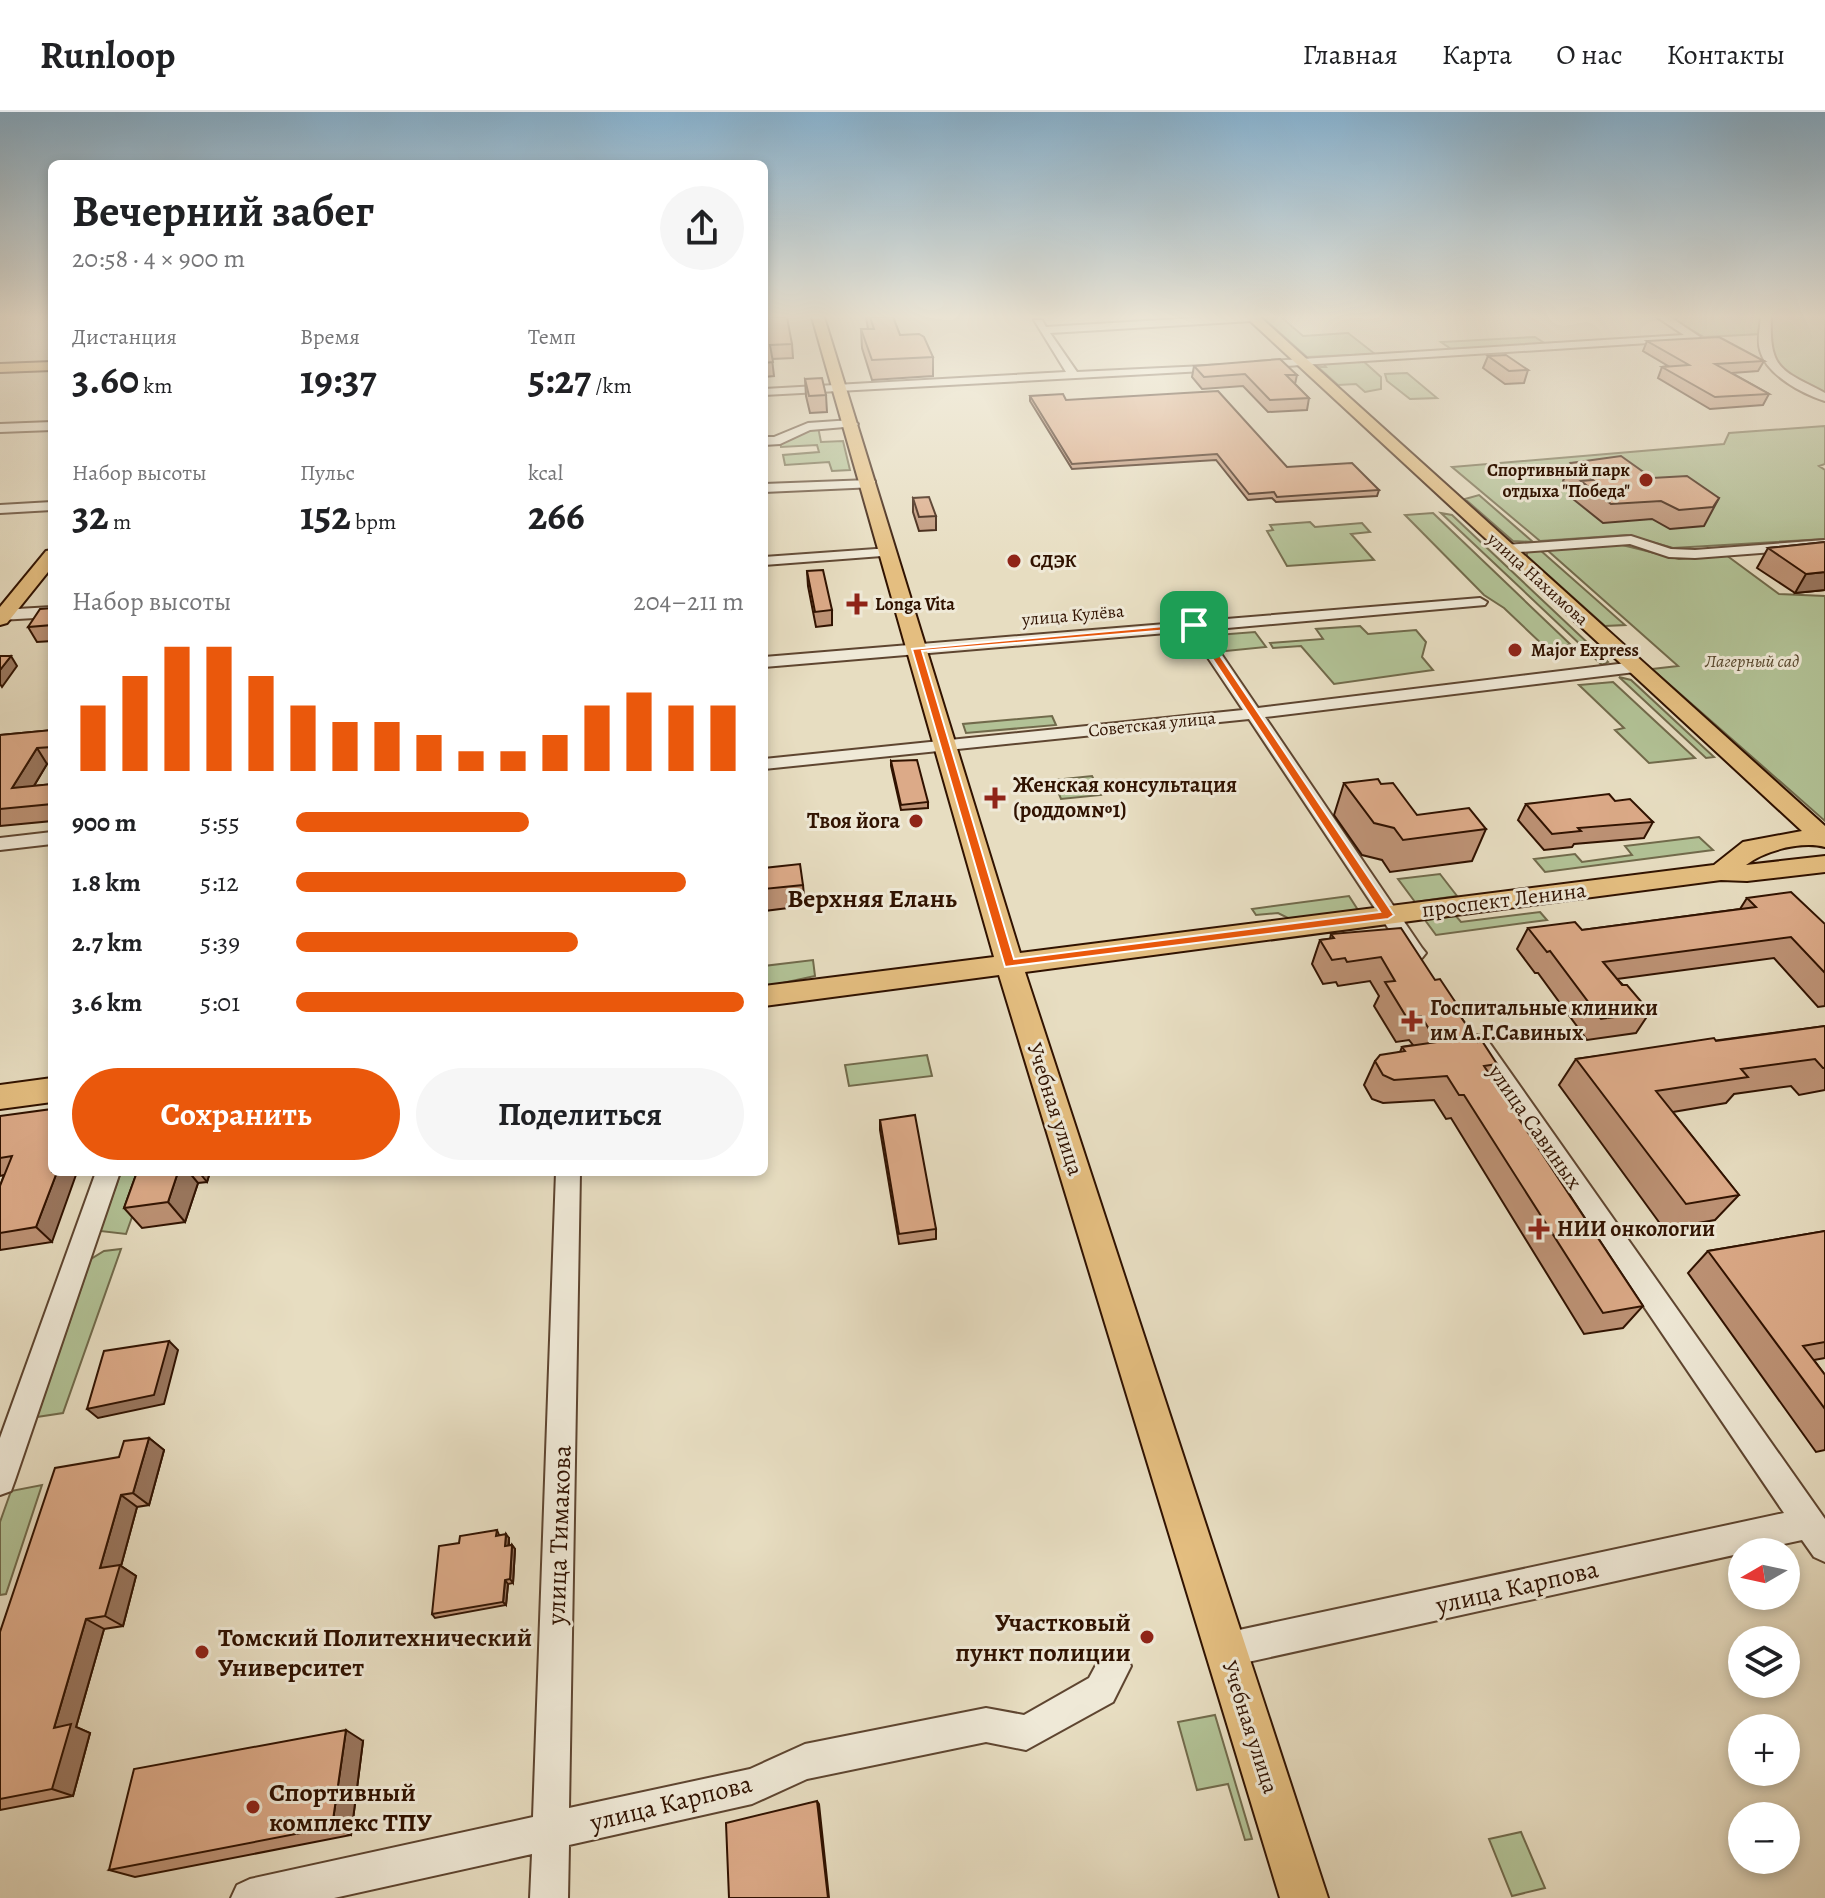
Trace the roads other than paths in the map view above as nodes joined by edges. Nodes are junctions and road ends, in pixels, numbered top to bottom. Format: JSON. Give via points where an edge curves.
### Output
{"nodes":[{"id":1,"x":844,"y":400,"type":"edge"},
{"id":2,"x":1343,"y":400,"type":"edge"},
{"id":3,"x":852,"y":424,"type":"junction"},
{"id":4,"x":48,"y":426,"type":"edge"},
{"id":5,"x":0,"y":428,"type":"edge"},
{"id":6,"x":768,"y":441,"type":"edge"},
{"id":7,"x":870,"y":484,"type":"junction"},
{"id":8,"x":768,"y":488,"type":"edge"},
{"id":9,"x":48,"y":506,"type":"edge"},
{"id":10,"x":0,"y":509,"type":"edge"},
{"id":11,"x":1825,"y":544,"type":"edge"},
{"id":12,"x":1505,"y":549,"type":"junction"},
{"id":13,"x":890,"y":552,"type":"junction"},
{"id":14,"x":48,"y":560,"type":"edge"},
{"id":15,"x":768,"y":561,"type":"edge"},
{"id":16,"x":1480,"y":602,"type":"dead end"},
{"id":17,"x":48,"y":612,"type":"edge"},
{"id":18,"x":1,"y":616,"type":"edge"},
{"id":19,"x":1194,"y":625,"type":"junction"},
{"id":20,"x":917,"y":649,"type":"junction"},
{"id":21,"x":768,"y":662,"type":"edge"},
{"id":22,"x":1635,"y":667,"type":"junction"},
{"id":23,"x":1253,"y":713,"type":"junction"},
{"id":24,"x":944,"y":745,"type":"junction"},
{"id":25,"x":768,"y":764,"type":"edge"},
{"id":26,"x":1823,"y":837,"type":"edge"},
{"id":27,"x":48,"y":838,"type":"edge"},
{"id":28,"x":0,"y":844,"type":"edge"},
{"id":29,"x":1763,"y":845,"type":"junction"},
{"id":30,"x":1825,"y":864,"type":"edge"},
{"id":31,"x":1791,"y":868,"type":"junction"},
{"id":32,"x":1721,"y":872,"type":"junction"},
{"id":33,"x":1388,"y":915,"type":"junction"},
{"id":34,"x":1009,"y":964,"type":"junction"},
{"id":35,"x":1426,"y":969,"type":"edge"},
{"id":36,"x":768,"y":995,"type":"edge"},
{"id":37,"x":1461,"y":1019,"type":"edge"},
{"id":38,"x":48,"y":1091,"type":"edge"},
{"id":39,"x":0,"y":1097,"type":"edge"},
{"id":40,"x":107,"y":1176,"type":"edge"},
{"id":41,"x":568,"y":1176,"type":"edge"},
{"id":42,"x":0,"y":1480,"type":"edge"},
{"id":43,"x":1817,"y":1534,"type":"edge"},
{"id":44,"x":1225,"y":1650,"type":"junction"},
{"id":45,"x":1114,"y":1666,"type":"dead end"},
{"id":46,"x":551,"y":1832,"type":"junction"},
{"id":47,"x":250,"y":1898,"type":"edge"},
{"id":48,"x":549,"y":1898,"type":"edge"},
{"id":49,"x":1304,"y":1898,"type":"edge"}],
"edges":[{"from":1,"to":3,"type":"main road","name":"Учебная улица"},
{"from":2,"to":12,"type":"main road","name":"улица Нахимова"},
{"from":3,"to":6,"type":"street","via":[[808,427]]},
{"from":3,"to":7,"type":"main road","name":"Учебная улица"},
{"from":4,"to":5,"type":"street"},
{"from":7,"to":8,"type":"street"},
{"from":7,"to":13,"type":"main road","name":"Учебная улица"},
{"from":9,"to":10,"type":"street"},
{"from":11,"to":12,"type":"street","via":[[1695,554],[1669,553],[1631,540]]},
{"from":12,"to":22,"type":"main road","name":"улица Нахимова"},
{"from":13,"to":15,"type":"street"},
{"from":13,"to":20,"type":"main road","name":"Учебная улица"},
{"from":14,"to":18,"type":"main road"},
{"from":16,"to":19,"type":"street","name":"улица Кулёва"},
{"from":17,"to":18,"type":"street"},
{"from":19,"to":20,"type":"street","name":"улица Кулёва"},
{"from":19,"to":23,"type":"street"},
{"from":20,"to":21,"type":"street","name":"улица Кулёва"},
{"from":20,"to":24,"type":"main road","name":"Учебная улица"},
{"from":22,"to":23,"type":"street","name":"Советская улица"},
{"from":22,"to":26,"type":"main road","name":"улица Нахимова"},
{"from":23,"to":24,"type":"street","name":"Советская улица"},
{"from":23,"to":33,"type":"street"},
{"from":24,"to":25,"type":"street","name":"Советская улица"},
{"from":24,"to":34,"type":"main road","name":"Учебная улица"},
{"from":26,"to":29,"type":"main road","name":"проспект Ленина"},
{"from":27,"to":28,"type":"street"},
{"from":29,"to":31,"type":"main road","via":[[1788,856]]},
{"from":29,"to":32,"type":"main road","name":"проспект Ленина","via":[[1740,855]]},
{"from":30,"to":31,"type":"main road","name":"проспект Ленина"},
{"from":31,"to":32,"type":"main road","name":"проспект Ленина"},
{"from":32,"to":33,"type":"main road","name":"проспект Ленина"},
{"from":33,"to":34,"type":"main road","name":"проспект Ленина"},
{"from":33,"to":35,"type":"street"},
{"from":34,"to":36,"type":"main road","name":"проспект Ленина"},
{"from":34,"to":44,"type":"main road","name":"Учебная улица"},
{"from":37,"to":43,"type":"street","name":"улица Савиных"},
{"from":38,"to":39,"type":"main road"},
{"from":40,"to":42,"type":"street"},
{"from":41,"to":46,"type":"street","name":"улица Тимакова"},
{"from":43,"to":44,"type":"street","name":"улица Карпова"},
{"from":44,"to":49,"type":"main road","name":"Учебная улица"},
{"from":45,"to":46,"type":"street","name":"улица Карпова","via":[[1101,1690],[1026,1733],[986,1725],[805,1762],[752,1786]]},
{"from":46,"to":47,"type":"street","name":"улица Карпова"},
{"from":46,"to":48,"type":"street","name":"улица Тимакова"}]}
